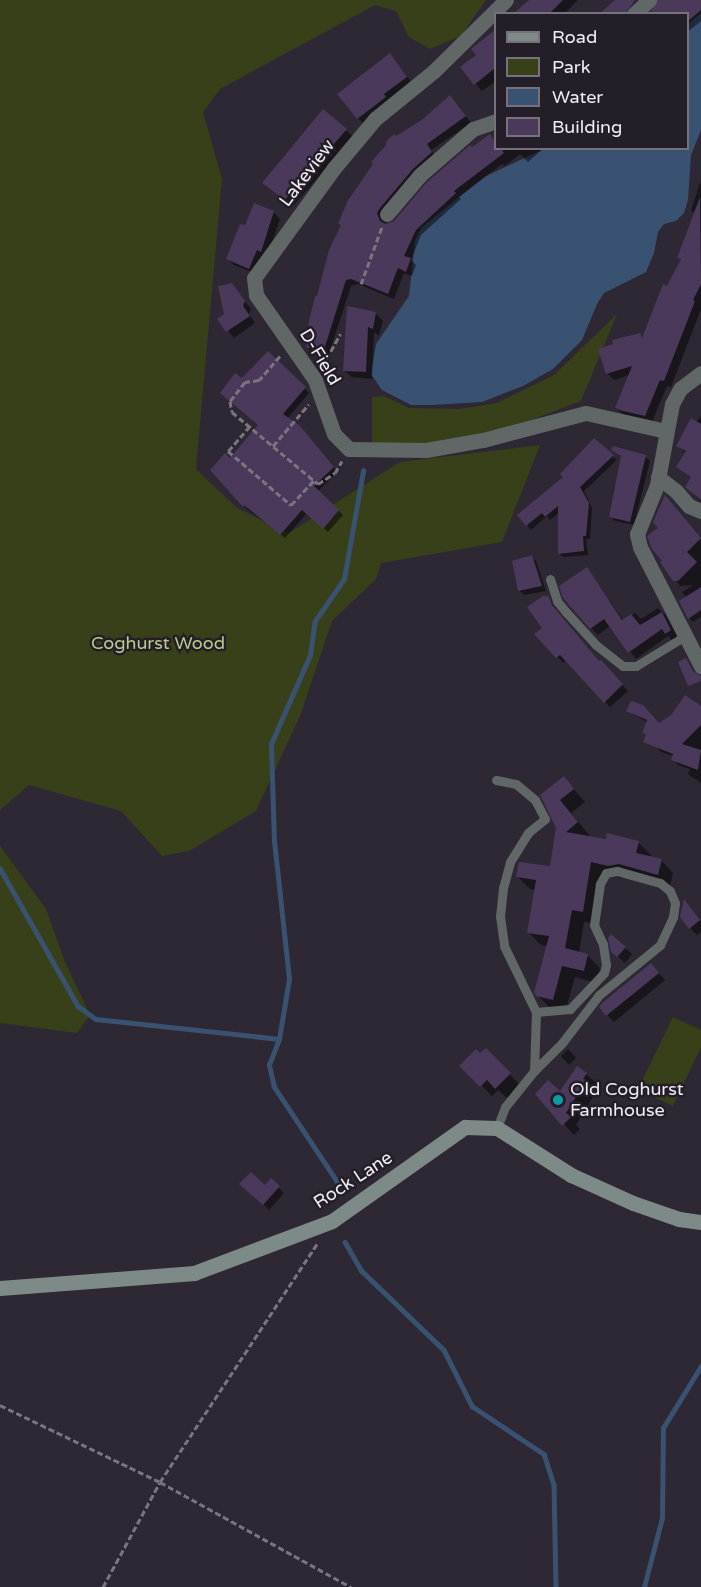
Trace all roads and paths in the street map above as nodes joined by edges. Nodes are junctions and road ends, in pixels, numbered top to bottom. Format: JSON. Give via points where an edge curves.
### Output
{"nodes":[{"id":1,"x":506,"y":0,"type":"edge"},
{"id":2,"x":649,"y":0,"type":"edge"},
{"id":3,"x":636,"y":12,"type":"edge"},
{"id":4,"x":494,"y":121,"type":"edge"},
{"id":5,"x":387,"y":214,"type":"joint"},
{"id":6,"x":361,"y":285,"type":"dead end"},
{"id":7,"x":271,"y":318,"type":"joint"},
{"id":8,"x":340,"y":334,"type":"dead end"},
{"id":9,"x":291,"y":343,"type":"junction"},
{"id":10,"x":701,"y":373,"type":"edge"},
{"id":11,"x":317,"y":385,"type":"junction"},
{"id":12,"x":250,"y":426,"type":"junction"},
{"id":13,"x":666,"y":431,"type":"junction"},
{"id":14,"x":273,"y":446,"type":"junction"},
{"id":15,"x":349,"y":449,"type":"junction"},
{"id":16,"x":658,"y":477,"type":"junction"},
{"id":17,"x":314,"y":480,"type":"junction"},
{"id":18,"x":701,"y":511,"type":"edge"},
{"id":19,"x":550,"y":579,"type":"dead end"},
{"id":20,"x":686,"y":636,"type":"junction"},
{"id":21,"x":701,"y":666,"type":"edge"},
{"id":22,"x":496,"y":780,"type":"dead end"},
{"id":23,"x":536,"y":1012,"type":"junction"},
{"id":24,"x":534,"y":1071,"type":"junction"},
{"id":25,"x":497,"y":1128,"type":"junction"},
{"id":26,"x":332,"y":1221,"type":"junction"},
{"id":27,"x":701,"y":1222,"type":"edge"},
{"id":28,"x":0,"y":1288,"type":"edge"},
{"id":29,"x":0,"y":1405,"type":"edge"},
{"id":30,"x":160,"y":1482,"type":"junction"},
{"id":31,"x":103,"y":1587,"type":"edge"},
{"id":32,"x":351,"y":1587,"type":"edge"}],
"edges":[{"from":1,"to":7,"type":"street","name":"Lakeview","via":[[434,71],[375,119],[334,168],[255,278],[256,295]]},
{"from":2,"to":3,"type":"street"},
{"from":4,"to":5,"type":"street","via":[[473,129],[414,181]]},
{"from":5,"to":6,"type":"path"},
{"from":7,"to":9,"type":"street","name":"D-Field"},
{"from":8,"to":11,"type":"path"},
{"from":9,"to":11,"type":"street","name":"D-Field"},
{"from":9,"to":12,"type":"path","via":[[259,380],[245,382],[230,400],[232,412]]},
{"from":10,"to":13,"type":"street","via":[[680,389]]},
{"from":11,"to":14,"type":"path"},
{"from":11,"to":15,"type":"street","name":"D-Field","via":[[334,434]]},
{"from":12,"to":14,"type":"path"},
{"from":12,"to":17,"type":"path","via":[[228,451],[291,505]]},
{"from":13,"to":15,"type":"street","via":[[586,413],[483,440],[426,450]]},
{"from":13,"to":16,"type":"street"},
{"from":14,"to":17,"type":"path"},
{"from":15,"to":17,"type":"path","via":[[335,473],[322,483]]},
{"from":16,"to":18,"type":"street","via":[[689,506]]},
{"from":16,"to":20,"type":"street","via":[[637,534]]},
{"from":19,"to":20,"type":"lane","via":[[557,601],[566,612],[596,645],[623,666],[636,666]]},
{"from":20,"to":21,"type":"street"},
{"from":22,"to":23,"type":"lane","via":[[516,784],[535,800],[545,819],[528,832],[510,862],[500,916],[504,946]]},
{"from":23,"to":24,"type":"lane"},
{"from":23,"to":24,"type":"lane","via":[[570,1009],[603,973],[603,944],[594,925],[600,884],[606,873],[617,871],[660,883],[670,891],[675,903],[673,917],[660,945],[599,995],[562,1043]]},
{"from":24,"to":25,"type":"lane","via":[[505,1107]]},
{"from":25,"to":26,"type":"street","name":"Rock Lane","via":[[465,1127]]},
{"from":25,"to":27,"type":"street","via":[[571,1175],[633,1203],[679,1219]]},
{"from":26,"to":28,"type":"street","name":"Rock Lane","via":[[194,1273]]},
{"from":26,"to":30,"type":"path"},
{"from":29,"to":30,"type":"path"},
{"from":30,"to":31,"type":"path"},
{"from":30,"to":32,"type":"path"}]}
